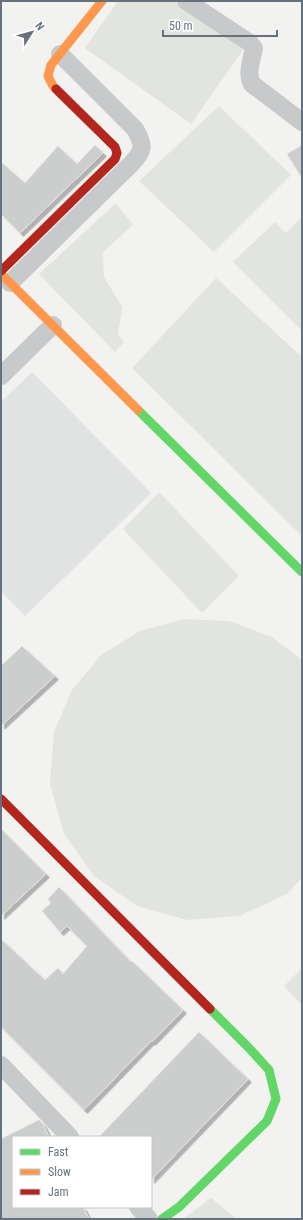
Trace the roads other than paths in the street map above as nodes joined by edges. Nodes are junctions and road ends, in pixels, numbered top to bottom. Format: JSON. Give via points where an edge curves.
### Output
{"nodes":[{"id":1,"x":102,"y":1,"type":"edge"},
{"id":2,"x":186,"y":1,"type":"edge"},
{"id":3,"x":60,"y":54,"type":"junction"},
{"id":4,"x":302,"y":122,"type":"edge"},
{"id":5,"x":4,"y":276,"type":"edge"},
{"id":6,"x":53,"y":325,"type":"junction"},
{"id":7,"x":1,"y":376,"type":"edge"},
{"id":8,"x":302,"y":572,"type":"edge"},
{"id":9,"x":1,"y":799,"type":"edge"},
{"id":10,"x":1,"y":1066,"type":"edge"},
{"id":11,"x":69,"y":1136,"type":"edge"},
{"id":12,"x":139,"y":1208,"type":"edge"},
{"id":13,"x":149,"y":1219,"type":"edge"},
{"id":14,"x":162,"y":1219,"type":"edge"}],
"edges":[{"from":1,"to":3,"type":"street"},
{"from":2,"to":4,"type":"street","via":[[250,43],[254,48],[249,69],[252,84]]},
{"from":3,"to":5,"type":"street","via":[[48,76],[53,86],[115,147],[117,153],[115,159]]},
{"from":3,"to":5,"type":"street","via":[[136,129],[142,148],[139,156],[131,164]]},
{"from":5,"to":6,"type":"street"},
{"from":6,"to":7,"type":"street"},
{"from":6,"to":8,"type":"street"},
{"from":9,"to":14,"type":"street","via":[[269,1070],[276,1098],[267,1121],[179,1207]]},
{"from":10,"to":11,"type":"street"},
{"from":12,"to":13,"type":"street"}]}
